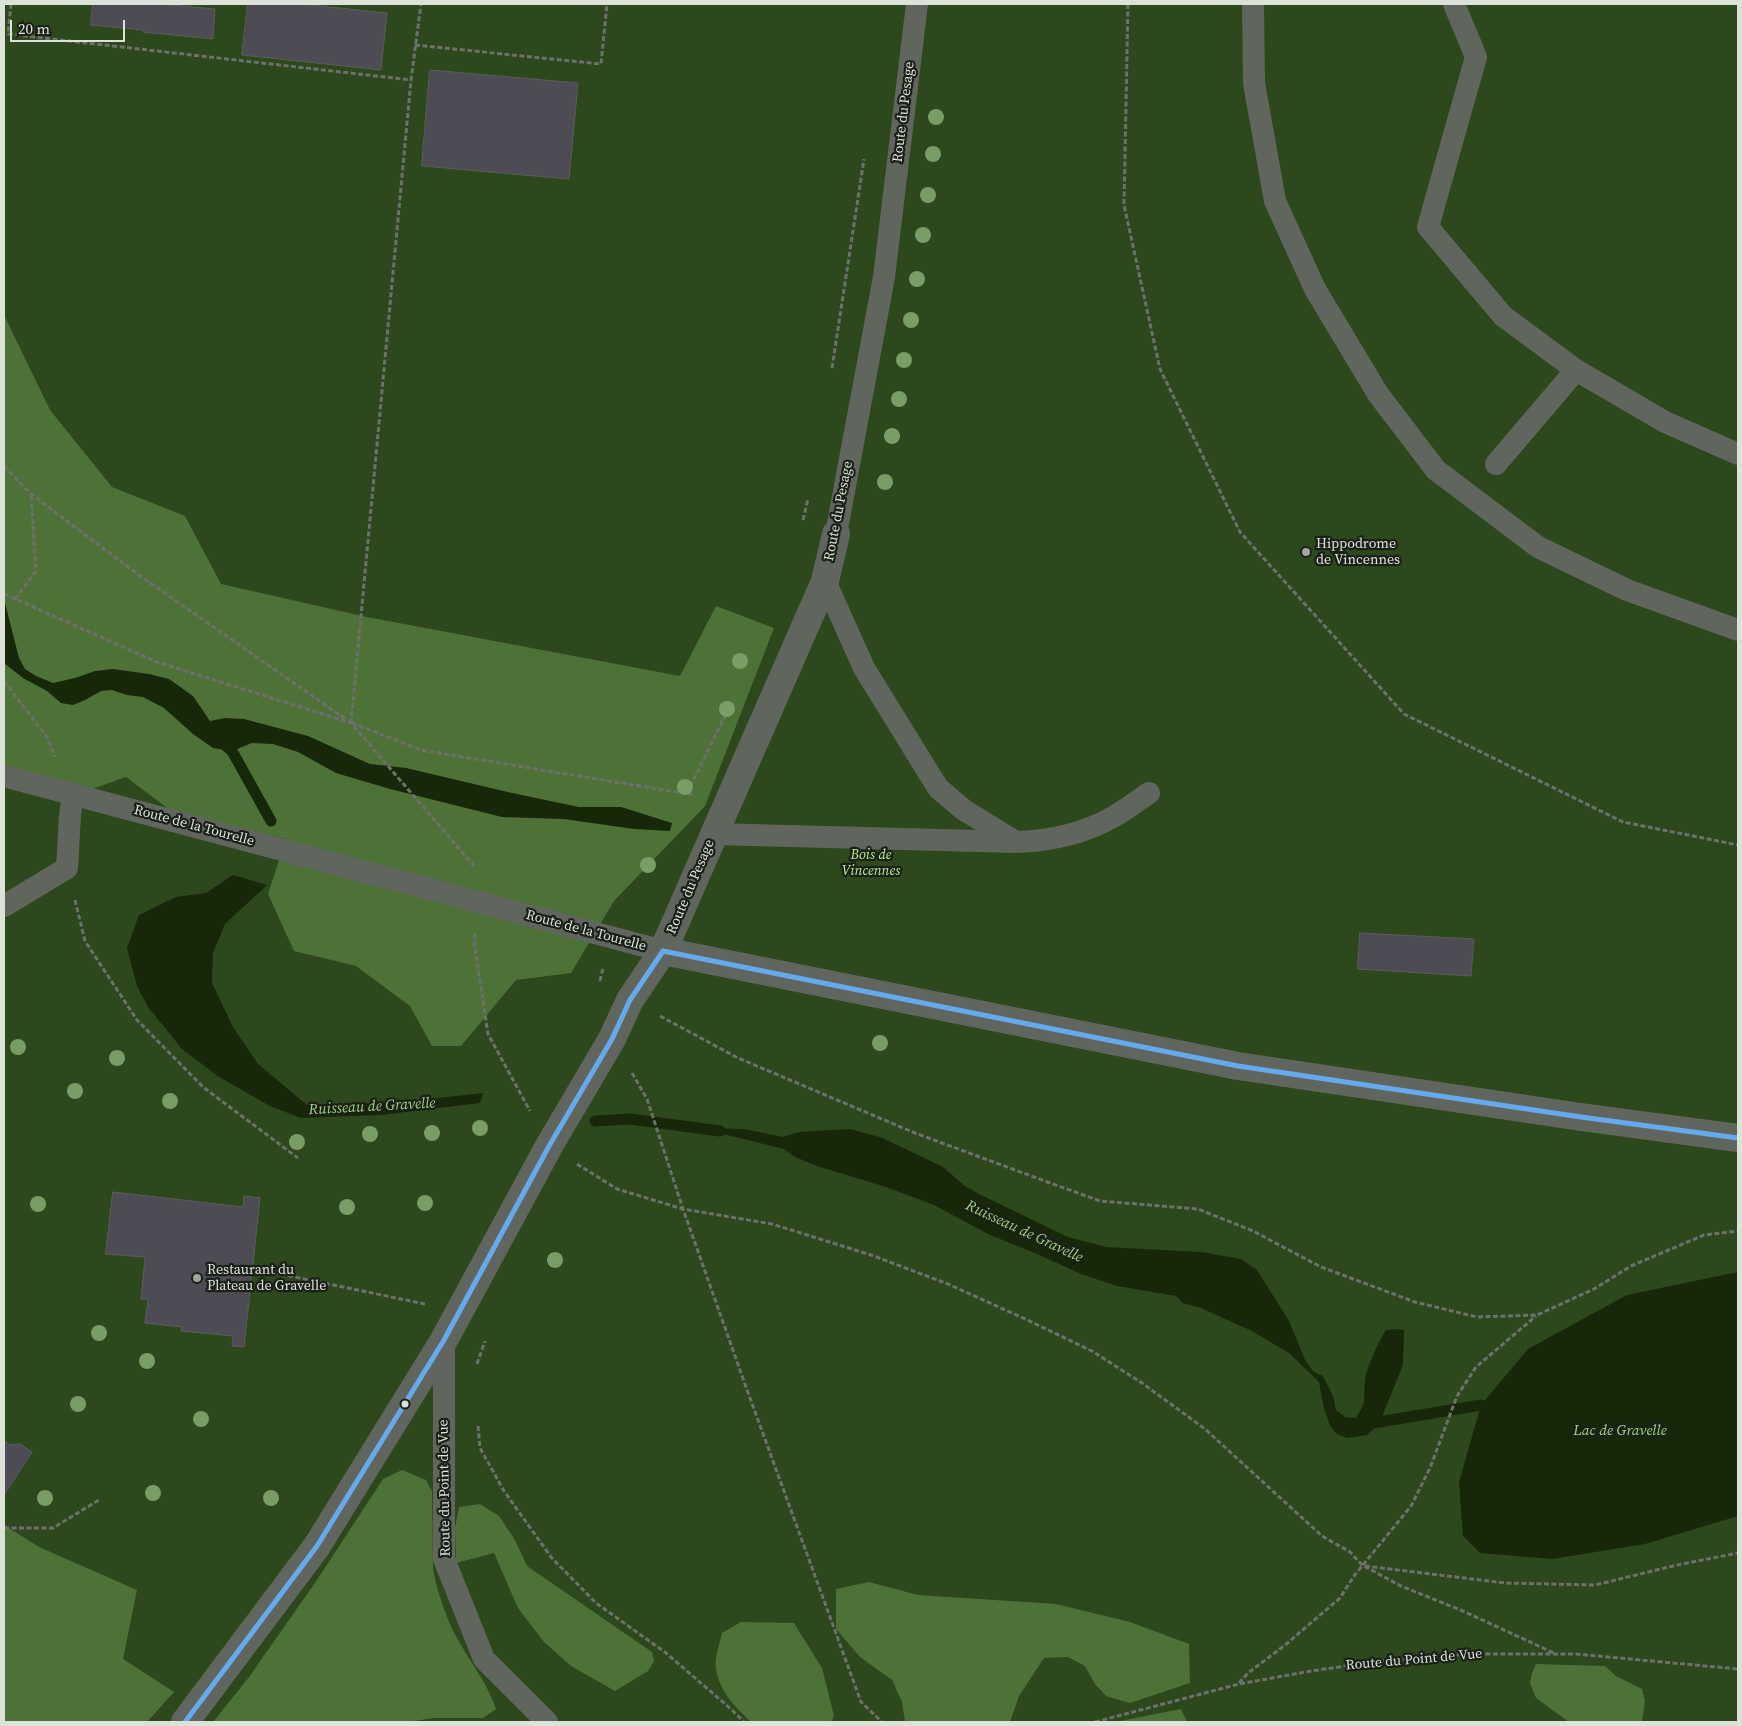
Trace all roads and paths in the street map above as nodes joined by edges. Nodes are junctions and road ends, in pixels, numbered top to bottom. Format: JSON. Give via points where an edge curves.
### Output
{"nodes":[{"id":1,"x":12,"y":4,"type":"edge"},
{"id":2,"x":421,"y":4,"type":"edge"},
{"id":3,"x":607,"y":4,"type":"edge"},
{"id":4,"x":917,"y":4,"type":"edge"},
{"id":5,"x":1128,"y":4,"type":"edge"},
{"id":6,"x":1253,"y":4,"type":"edge"},
{"id":7,"x":1454,"y":4,"type":"edge"},
{"id":8,"x":415,"y":45,"type":"junction"},
{"id":9,"x":411,"y":80,"type":"junction"},
{"id":10,"x":865,"y":153,"type":"dead end"},
{"id":11,"x":1576,"y":370,"type":"junction"},
{"id":12,"x":831,"y":375,"type":"dead end"},
{"id":13,"x":1738,"y":454,"type":"edge"},
{"id":14,"x":1496,"y":464,"type":"dead end"},
{"id":15,"x":4,"y":466,"type":"edge"},
{"id":16,"x":31,"y":494,"type":"junction"},
{"id":17,"x":808,"y":498,"type":"dead end"},
{"id":18,"x":802,"y":525,"type":"dead end"},
{"id":19,"x":836,"y":534,"type":"joint"},
{"id":20,"x":825,"y":581,"type":"junction"},
{"id":21,"x":4,"y":594,"type":"edge"},
{"id":22,"x":15,"y":599,"type":"junction"},
{"id":23,"x":1738,"y":630,"type":"edge"},
{"id":24,"x":4,"y":681,"type":"edge"},
{"id":25,"x":735,"y":696,"type":"dead end"},
{"id":26,"x":351,"y":723,"type":"junction"},
{"id":27,"x":4,"y":776,"type":"edge"},
{"id":28,"x":687,"y":793,"type":"junction"},
{"id":29,"x":1149,"y":793,"type":"dead end"},
{"id":30,"x":73,"y":794,"type":"junction"},
{"id":31,"x":728,"y":802,"type":"junction"},
{"id":32,"x":714,"y":834,"type":"junction"},
{"id":33,"x":1016,"y":842,"type":"junction"},
{"id":34,"x":1738,"y":845,"type":"edge"},
{"id":35,"x":67,"y":868,"type":"junction"},
{"id":36,"x":480,"y":903,"type":"junction"},
{"id":37,"x":4,"y":906,"type":"edge"},
{"id":38,"x":609,"y":937,"type":"junction"},
{"id":39,"x":663,"y":951,"type":"junction"},
{"id":40,"x":598,"y":989,"type":"dead end"},
{"id":41,"x":630,"y":1000,"type":"junction"},
{"id":42,"x":612,"y":1039,"type":"junction"},
{"id":43,"x":1738,"y":1138,"type":"edge"},
{"id":44,"x":549,"y":1146,"type":"junction"},
{"id":45,"x":298,"y":1158,"type":"dead end"},
{"id":46,"x":683,"y":1209,"type":"junction"},
{"id":47,"x":1738,"y":1231,"type":"edge"},
{"id":48,"x":266,"y":1271,"type":"dead end"},
{"id":49,"x":1537,"y":1315,"type":"junction"},
{"id":50,"x":450,"y":1329,"type":"junction"},
{"id":51,"x":485,"y":1340,"type":"dead end"},
{"id":52,"x":476,"y":1368,"type":"dead end"},
{"id":53,"x":478,"y":1422,"type":"dead end"},
{"id":54,"x":99,"y":1500,"type":"dead end"},
{"id":55,"x":4,"y":1528,"type":"edge"},
{"id":56,"x":1738,"y":1553,"type":"edge"},
{"id":57,"x":1362,"y":1565,"type":"junction"},
{"id":58,"x":1556,"y":1654,"type":"junction"},
{"id":59,"x":1738,"y":1669,"type":"edge"},
{"id":60,"x":1239,"y":1684,"type":"junction"},
{"id":61,"x":185,"y":1722,"type":"edge"},
{"id":62,"x":547,"y":1722,"type":"edge"},
{"id":63,"x":744,"y":1722,"type":"edge"},
{"id":64,"x":882,"y":1722,"type":"edge"},
{"id":65,"x":1095,"y":1722,"type":"edge"}],
"edges":[{"from":1,"to":9,"type":"path","via":[[8,34]]},
{"from":2,"to":8,"type":"path"},
{"from":3,"to":8,"type":"path","via":[[601,64]]},
{"from":4,"to":19,"type":"lane","name":"Route du Pesage","via":[[884,277]]},
{"from":5,"to":34,"type":"path","via":[[1124,205],[1160,368],[1240,532],[1404,714],[1623,822]]},
{"from":6,"to":23,"type":"lane","via":[[1254,83],[1275,201],[1315,290],[1378,394],[1436,470],[1538,546],[1627,590]]},
{"from":7,"to":11,"type":"lane","via":[[1476,57],[1428,227],[1503,316]]},
{"from":8,"to":9,"type":"path"},
{"from":9,"to":26,"type":"path"},
{"from":10,"to":12,"type":"path"},
{"from":11,"to":13,"type":"lane","via":[[1665,422]]},
{"from":11,"to":14,"type":"lane"},
{"from":15,"to":16,"type":"path"},
{"from":16,"to":22,"type":"path","via":[[36,571]]},
{"from":16,"to":26,"type":"path","via":[[136,573]]},
{"from":17,"to":18,"type":"path"},
{"from":19,"to":20,"type":"street","name":"Route du Pesage"},
{"from":20,"to":31,"type":"street","name":"Route du Pesage"},
{"from":20,"to":33,"type":"lane","via":[[864,668],[938,788],[964,810]]},
{"from":21,"to":22,"type":"path"},
{"from":22,"to":26,"type":"path","via":[[156,662]]},
{"from":24,"to":30,"type":"path","via":[[48,738]]},
{"from":25,"to":28,"type":"path"},
{"from":26,"to":28,"type":"path","via":[[421,750]]},
{"from":26,"to":36,"type":"path","via":[[481,875]]},
{"from":27,"to":30,"type":"lane","name":"Route de la Tourelle"},
{"from":28,"to":31,"type":"path"},
{"from":29,"to":33,"type":"lane","via":[[1112,818],[1070,836]]},
{"from":30,"to":35,"type":"lane"},
{"from":30,"to":36,"type":"lane","name":"Route de la Tourelle"},
{"from":31,"to":32,"type":"street","name":"Route du Pesage"},
{"from":32,"to":33,"type":"lane"},
{"from":32,"to":39,"type":"street","name":"Route du Pesage"},
{"from":35,"to":37,"type":"lane"},
{"from":35,"to":45,"type":"path","via":[[85,941],[137,1020],[203,1087]]},
{"from":36,"to":38,"type":"lane","name":"Route de la Tourelle"},
{"from":36,"to":44,"type":"path","via":[[474,940],[488,1034]]},
{"from":38,"to":39,"type":"lane","name":"Route de la Tourelle"},
{"from":38,"to":40,"type":"path"},
{"from":39,"to":41,"type":"street","name":"Route du Pesage"},
{"from":39,"to":43,"type":"street","name":"Route de la Tourelle","via":[[1238,1066]]},
{"from":41,"to":42,"type":"street","name":"Route du Pesage"},
{"from":41,"to":49,"type":"path","via":[[738,1058],[915,1133],[1100,1201],[1198,1209],[1253,1231],[1321,1267],[1415,1302],[1477,1316]]},
{"from":42,"to":44,"type":"street","name":"Route du Pesage"},
{"from":42,"to":46,"type":"path","via":[[647,1099]]},
{"from":44,"to":46,"type":"path","via":[[617,1189]]},
{"from":44,"to":50,"type":"street","name":"Route du Pesage"},
{"from":46,"to":57,"type":"path","via":[[772,1224],[871,1256],[948,1284],[1092,1351],[1205,1429],[1322,1536],[1350,1552]]},
{"from":46,"to":64,"type":"path","via":[[861,1702]]},
{"from":47,"to":49,"type":"path","via":[[1704,1235],[1631,1266],[1594,1289]]},
{"from":48,"to":50,"type":"path","via":[[430,1305]]},
{"from":49,"to":57,"type":"path","via":[[1476,1367],[1457,1396],[1430,1468],[1411,1506]]},
{"from":50,"to":61,"type":"street","name":"Route du Pesage","via":[[317,1546]]},
{"from":50,"to":62,"type":"lane","name":"Route du Point de Vue","via":[[444,1559],[484,1659]]},
{"from":51,"to":52,"type":"path"},
{"from":53,"to":63,"type":"path","via":[[480,1448],[504,1491],[551,1557],[596,1603],[666,1653]]},
{"from":54,"to":55,"type":"path","via":[[53,1528]]},
{"from":56,"to":57,"type":"path","via":[[1595,1584],[1505,1583]]},
{"from":57,"to":58,"type":"path","via":[[1401,1586]]},
{"from":57,"to":60,"type":"path","via":[[1334,1604],[1248,1673]]},
{"from":58,"to":59,"type":"path","name":"Route du Point de Vue"},
{"from":58,"to":60,"type":"path","name":"Route du Point de Vue","via":[[1471,1654],[1382,1661]]},
{"from":60,"to":65,"type":"path","name":"Route du Point de Vue"}]}
